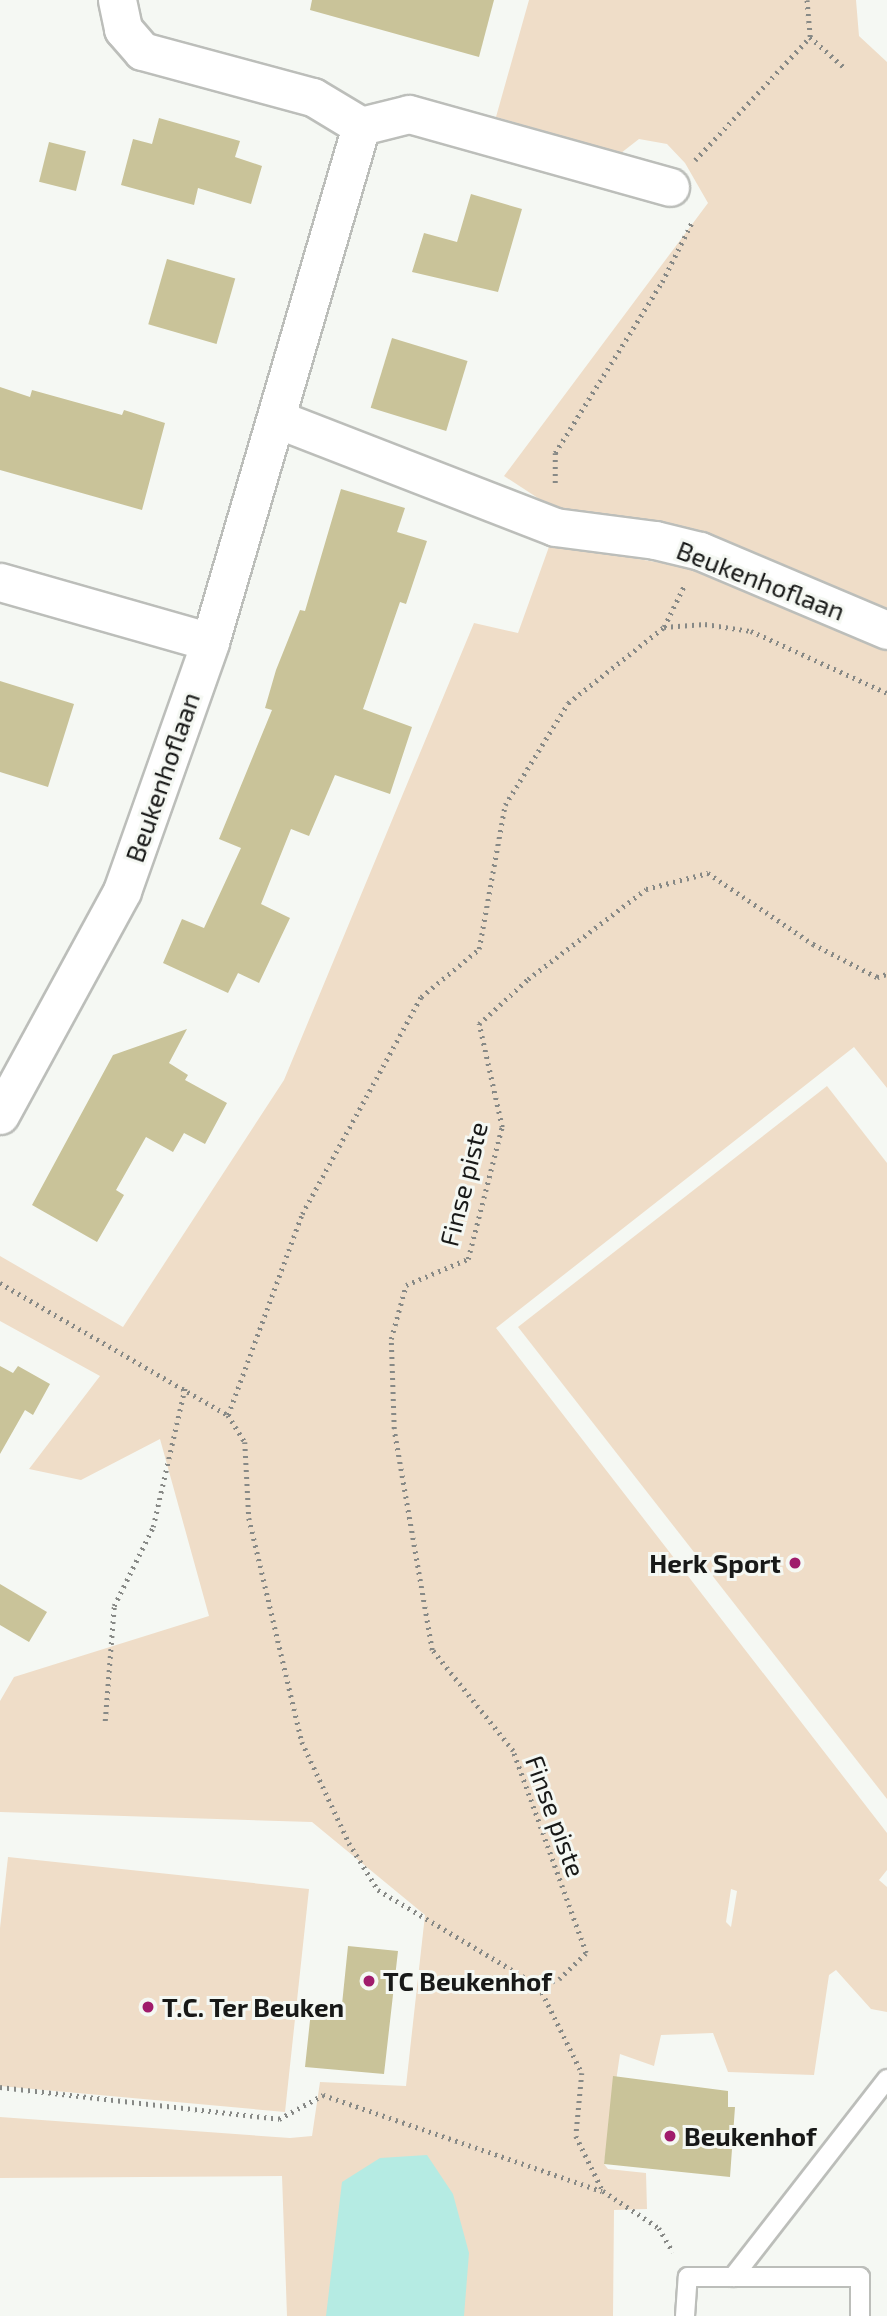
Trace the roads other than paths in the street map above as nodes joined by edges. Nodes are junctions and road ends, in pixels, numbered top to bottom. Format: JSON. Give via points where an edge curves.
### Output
{"nodes":[{"id":1,"x":117,"y":0,"type":"edge"},
{"id":2,"x":361,"y":126,"type":"junction"},
{"id":3,"x":670,"y":187,"type":"road end"},
{"id":4,"x":277,"y":419,"type":"junction"},
{"id":5,"x":0,"y":582,"type":"edge"},
{"id":6,"x":887,"y":630,"type":"edge"},
{"id":7,"x":210,"y":642,"type":"junction"},
{"id":8,"x":0,"y":1115,"type":"edge"},
{"id":9,"x":887,"y":2079,"type":"edge"},
{"id":10,"x":733,"y":2277,"type":"junction"},
{"id":11,"x":685,"y":2316,"type":"edge"},
{"id":12,"x":860,"y":2316,"type":"edge"}],
"edges":[{"from":1,"to":2,"type":"street","via":[[123,29],[142,51],[313,97]]},
{"from":2,"to":3,"type":"street","via":[[409,114]]},
{"from":2,"to":4,"type":"street","name":"Beukenhoflaan"},
{"from":4,"to":6,"type":"street","name":"Beukenhoflaan","via":[[555,527],[700,551]]},
{"from":4,"to":7,"type":"street","name":"Beukenhoflaan"},
{"from":5,"to":7,"type":"street"},
{"from":7,"to":8,"type":"street","name":"Beukenhoflaan","via":[[122,891]]},
{"from":9,"to":10,"type":"lane"},
{"from":10,"to":11,"type":"lane","via":[[688,2277]]},
{"from":10,"to":12,"type":"lane","via":[[860,2277]]}]}
